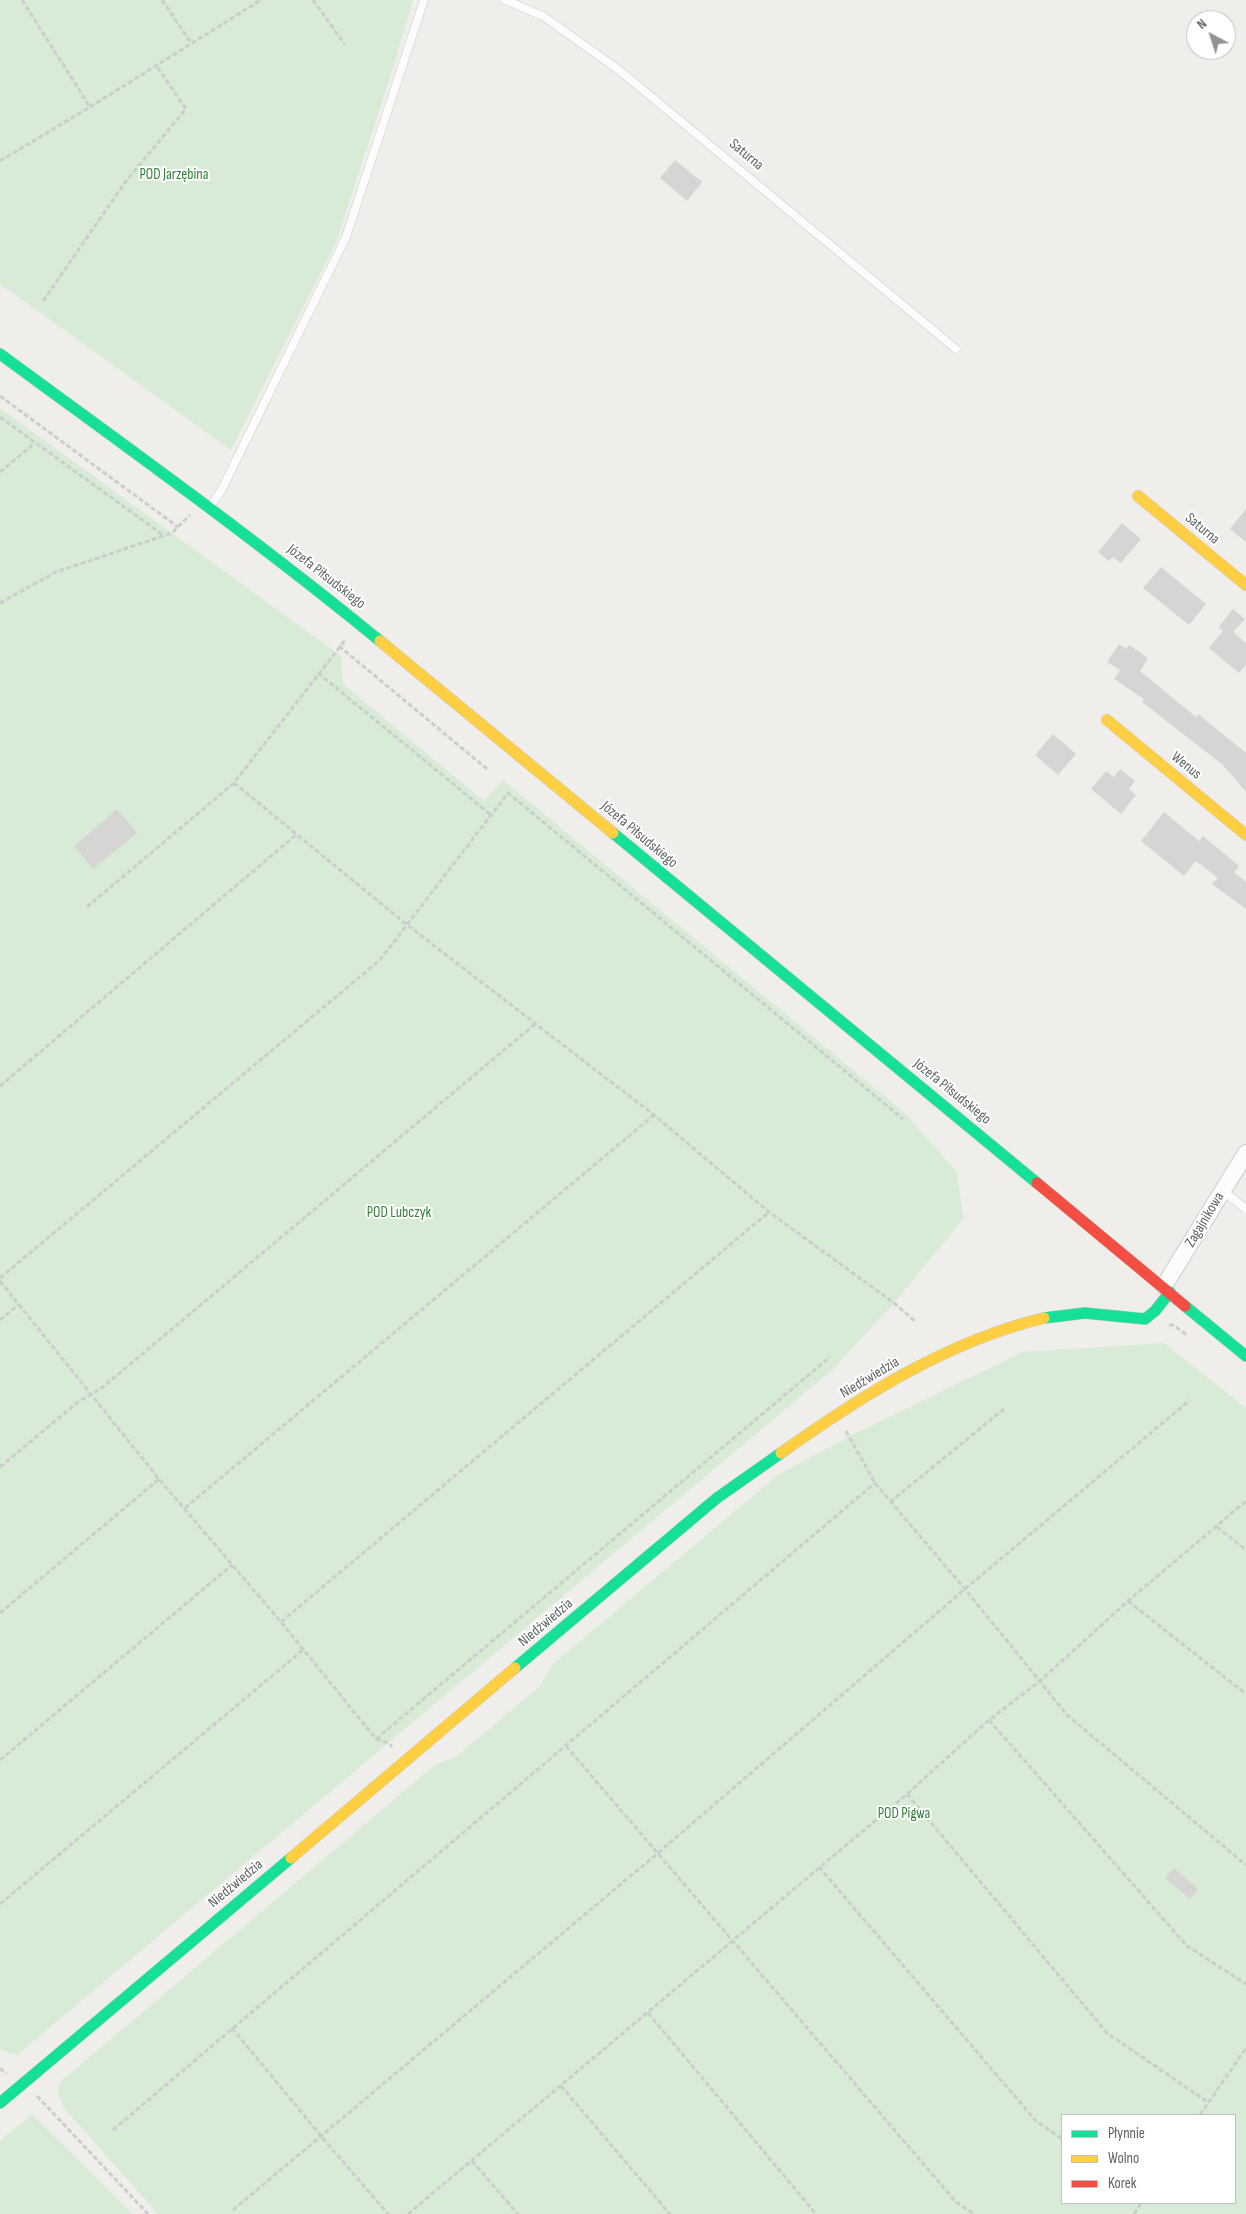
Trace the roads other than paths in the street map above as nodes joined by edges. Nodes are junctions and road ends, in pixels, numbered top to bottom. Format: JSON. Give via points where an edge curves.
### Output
{"nodes":[{"id":1,"x":424,"y":0,"type":"edge"},
{"id":2,"x":505,"y":0,"type":"edge"},
{"id":3,"x":956,"y":349,"type":"dead end"},
{"id":4,"x":0,"y":354,"type":"edge"},
{"id":5,"x":1138,"y":496,"type":"dead end"},
{"id":6,"x":209,"y":507,"type":"junction"},
{"id":7,"x":1246,"y":585,"type":"edge"},
{"id":8,"x":1107,"y":720,"type":"dead end"},
{"id":9,"x":1246,"y":835,"type":"edge"},
{"id":10,"x":1246,"y":1153,"type":"edge"},
{"id":11,"x":1223,"y":1191,"type":"junction"},
{"id":12,"x":1246,"y":1209,"type":"edge"},
{"id":13,"x":1167,"y":1289,"type":"junction"},
{"id":14,"x":1246,"y":1356,"type":"edge"},
{"id":15,"x":0,"y":2103,"type":"edge"}],
"edges":[{"from":1,"to":6,"type":"lane","via":[[346,237],[222,491]]},
{"from":2,"to":3,"type":"lane","name":"Saturna","via":[[544,16],[619,70]]},
{"from":4,"to":6,"type":"street","name":"Józefa Piłsudskiego"},
{"from":5,"to":7,"type":"street","name":"Saturna"},
{"from":6,"to":13,"type":"street","name":"Józefa Piłsudskiego","via":[[359,623]]},
{"from":8,"to":9,"type":"street","name":"Wenus"},
{"from":10,"to":11,"type":"street","name":"Zagajnikowa"},
{"from":11,"to":12,"type":"lane"},
{"from":11,"to":13,"type":"street","name":"Zagajnikowa"},
{"from":13,"to":14,"type":"street","name":"Józefa Piłsudskiego"},
{"from":13,"to":15,"type":"street","name":"Niedźwiedzia","via":[[1152,1314],[1143,1320],[1082,1313],[1026,1322],[960,1347],[891,1383],[777,1456],[717,1498]]}]}
